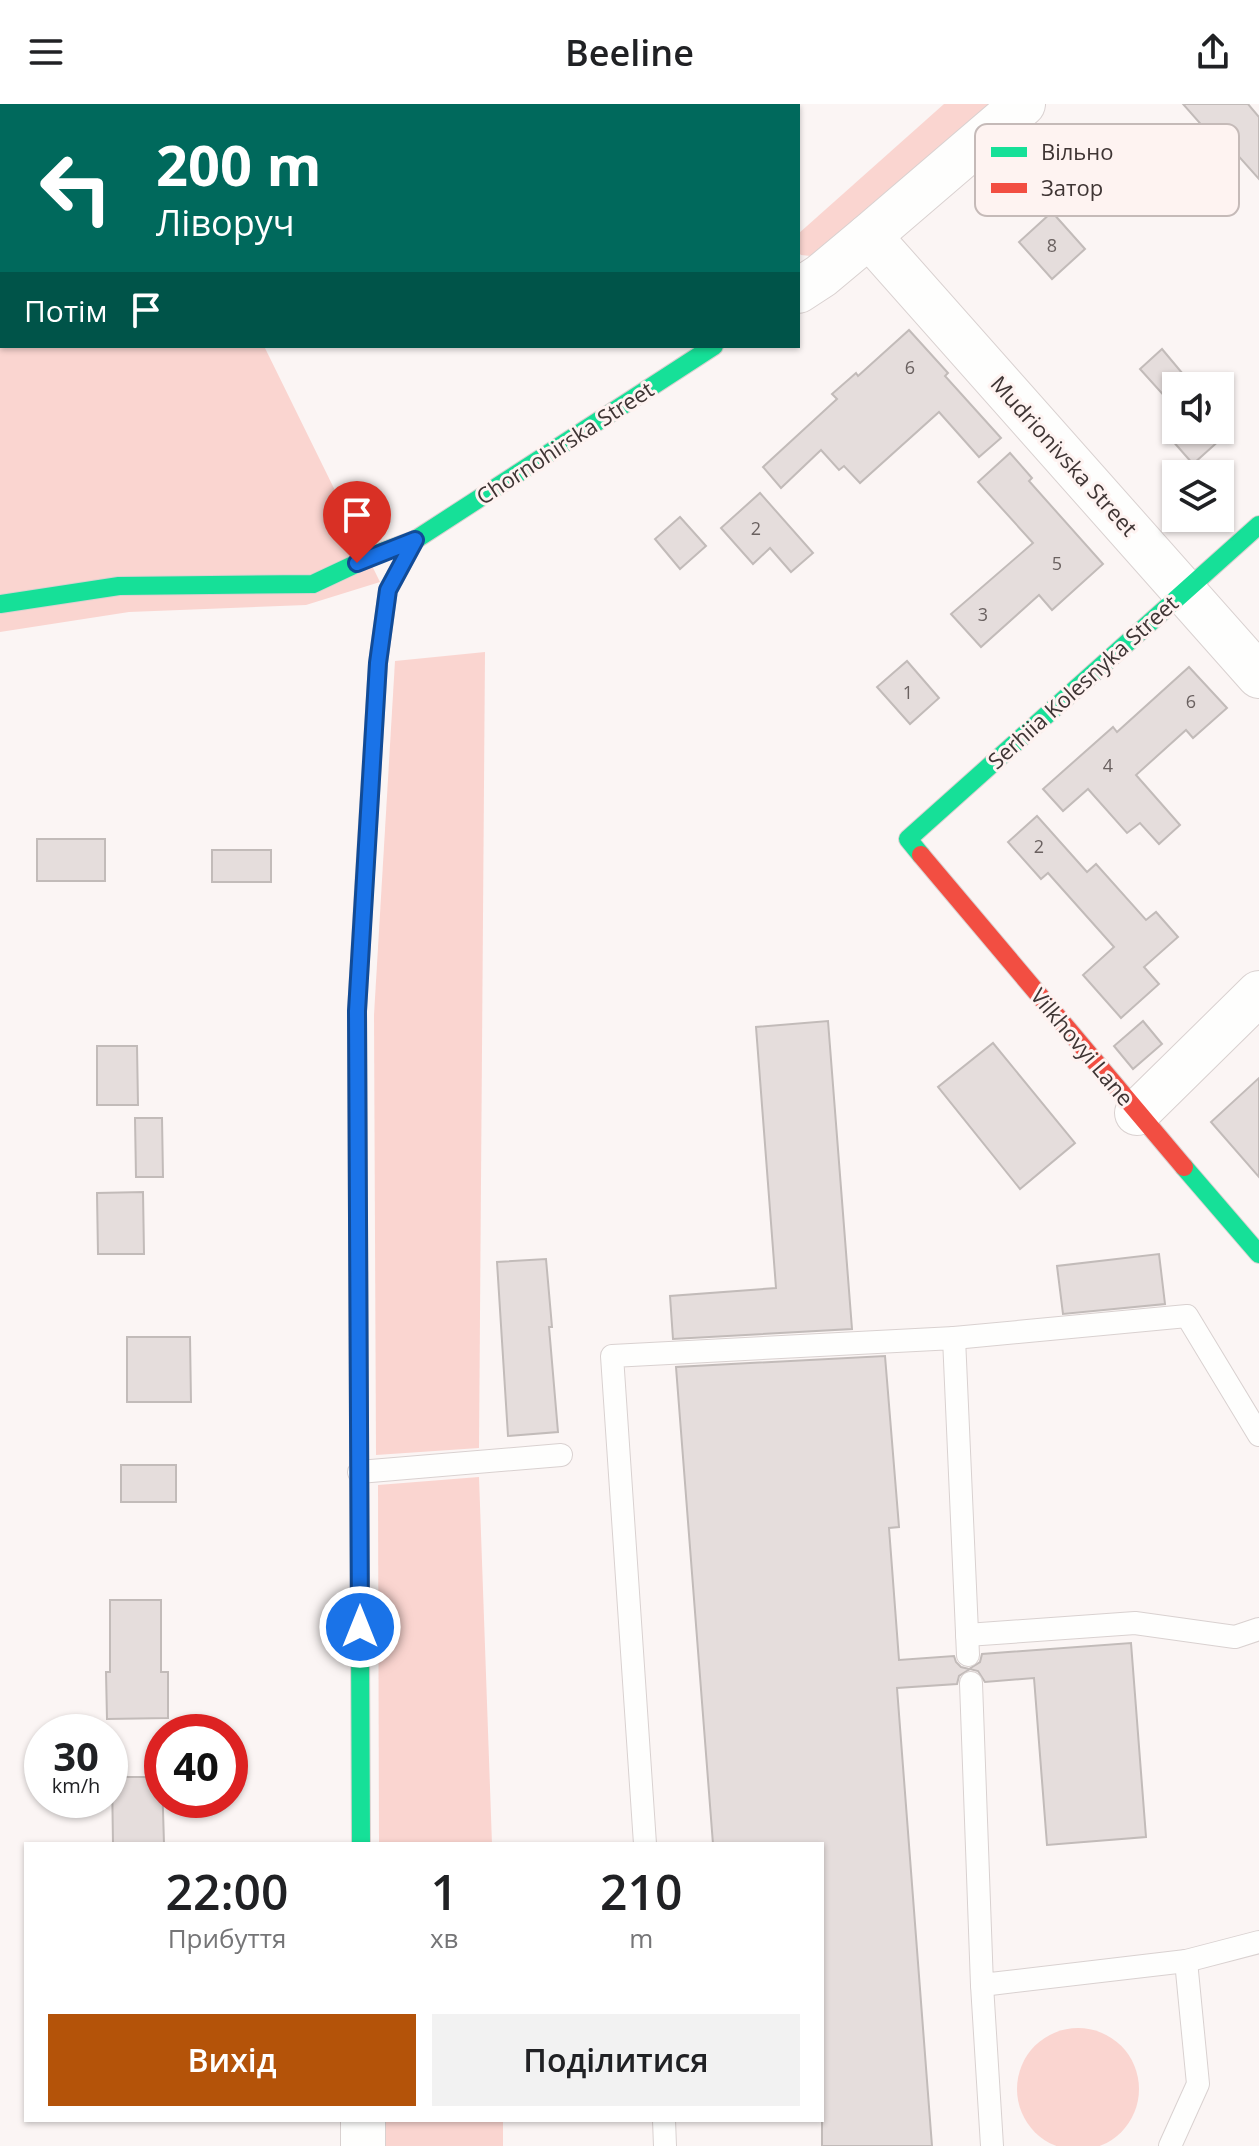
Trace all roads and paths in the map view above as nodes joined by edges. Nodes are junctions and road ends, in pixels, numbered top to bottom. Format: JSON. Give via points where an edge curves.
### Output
{"nodes":[{"id":1,"x":1023,"y":104,"type":"edge"},
{"id":2,"x":1000,"y":124,"type":"edge"},
{"id":3,"x":975,"y":145,"type":"edge"},
{"id":4,"x":869,"y":236,"type":"junction"},
{"id":5,"x":800,"y":290,"type":"edge"},
{"id":6,"x":711,"y":348,"type":"edge"},
{"id":7,"x":1259,"y":525,"type":"edge"},
{"id":8,"x":415,"y":540,"type":"junction"},
{"id":9,"x":1184,"y":592,"type":"junction"},
{"id":10,"x":0,"y":604,"type":"edge"},
{"id":11,"x":1259,"y":676,"type":"edge"},
{"id":12,"x":908,"y":839,"type":"joint"},
{"id":13,"x":1259,"y":993,"type":"edge"},
{"id":14,"x":1137,"y":1113,"type":"junction"},
{"id":15,"x":1259,"y":1254,"type":"edge"},
{"id":16,"x":954,"y":1338,"type":"junction"},
{"id":17,"x":1259,"y":1435,"type":"edge"},
{"id":18,"x":561,"y":1455,"type":"dead end"},
{"id":19,"x":359,"y":1472,"type":"junction"},
{"id":20,"x":1259,"y":1629,"type":"edge"},
{"id":21,"x":971,"y":1683,"type":"dead end"},
{"id":22,"x":361,"y":1842,"type":"edge"},
{"id":23,"x":645,"y":1842,"type":"edge"},
{"id":24,"x":1259,"y":1942,"type":"edge"},
{"id":25,"x":1186,"y":1961,"type":"junction"},
{"id":26,"x":982,"y":1985,"type":"junction"},
{"id":27,"x":363,"y":2122,"type":"edge"},
{"id":28,"x":664,"y":2122,"type":"edge"},
{"id":29,"x":363,"y":2146,"type":"edge"},
{"id":30,"x":665,"y":2146,"type":"edge"},
{"id":31,"x":992,"y":2146,"type":"edge"},
{"id":32,"x":1170,"y":2146,"type":"edge"}],
"edges":[{"from":1,"to":2,"type":"street"},
{"from":3,"to":4,"type":"street"},
{"from":4,"to":5,"type":"street"},
{"from":4,"to":9,"type":"street","name":"Mudrionivska Street"},
{"from":6,"to":8,"type":"street","name":"Chornohirska Street"},
{"from":7,"to":9,"type":"street","name":"Serhiia Kolesnyka Street"},
{"from":8,"to":10,"type":"street","name":"Chornohirska Street","via":[[313,584],[119,586]]},
{"from":8,"to":19,"type":"street","via":[[388,590],[380,648],[357,1011]]},
{"from":9,"to":11,"type":"street","name":"Mudrionivska Street"},
{"from":9,"to":12,"type":"street","name":"Serhiia Kolesnyka Street"},
{"from":12,"to":14,"type":"street","name":"Vilkhovyi Lane"},
{"from":13,"to":14,"type":"street"},
{"from":14,"to":15,"type":"street","name":"Vilkhovyi Lane"},
{"from":16,"to":17,"type":"lane","via":[[1187,1316]]},
{"from":16,"to":20,"type":"lane","via":[[968,1645],[1135,1623],[1235,1637]]},
{"from":16,"to":23,"type":"lane","via":[[612,1356]]},
{"from":18,"to":19,"type":"lane"},
{"from":19,"to":22,"type":"street"},
{"from":21,"to":26,"type":"lane"},
{"from":24,"to":25,"type":"lane"},
{"from":25,"to":26,"type":"lane"},
{"from":25,"to":32,"type":"lane","via":[[1198,2084]]},
{"from":26,"to":31,"type":"lane"},
{"from":27,"to":29,"type":"street"},
{"from":28,"to":30,"type":"lane"}]}
